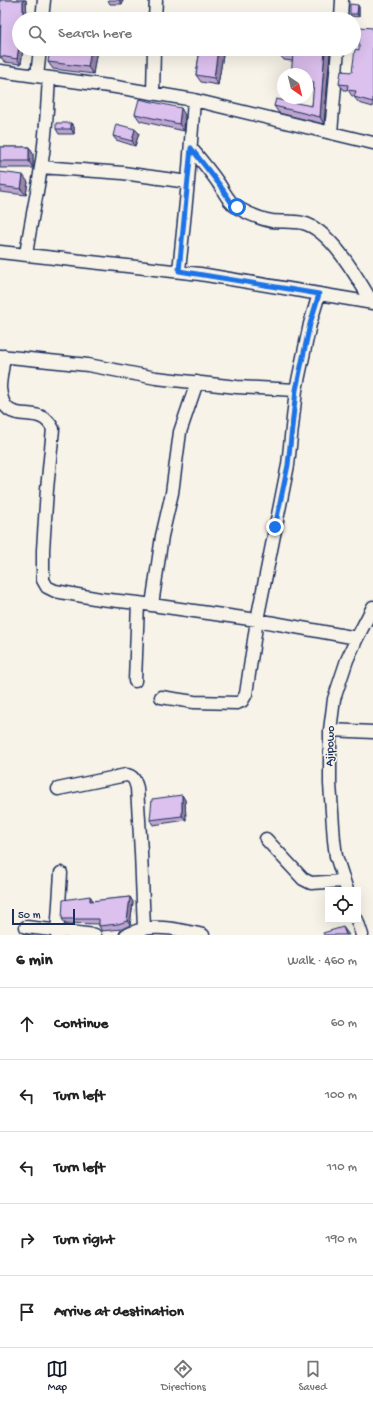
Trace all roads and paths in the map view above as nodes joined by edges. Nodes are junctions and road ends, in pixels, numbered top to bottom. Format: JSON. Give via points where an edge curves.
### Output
{"nodes":[{"id":1,"x":44,"y":0,"type":"edge"},
{"id":2,"x":156,"y":0,"type":"edge"},
{"id":3,"x":342,"y":0,"type":"edge"},
{"id":4,"x":43,"y":12,"type":"edge"},
{"id":5,"x":155,"y":12,"type":"edge"},
{"id":6,"x":341,"y":12,"type":"edge"},
{"id":7,"x":41,"y":56,"type":"edge"},
{"id":8,"x":154,"y":56,"type":"edge"},
{"id":9,"x":337,"y":56,"type":"edge"},
{"id":10,"x":0,"y":71,"type":"edge"},
{"id":11,"x":43,"y":77,"type":"junction"},
{"id":12,"x":152,"y":93,"type":"junction"},
{"id":13,"x":194,"y":100,"type":"junction"},
{"id":14,"x":331,"y":133,"type":"junction"},
{"id":15,"x":373,"y":144,"type":"edge"},
{"id":16,"x":191,"y":148,"type":"junction"},
{"id":17,"x":41,"y":167,"type":"junction"},
{"id":18,"x":188,"y":182,"type":"junction"},
{"id":19,"x":0,"y":252,"type":"edge"},
{"id":20,"x":26,"y":255,"type":"junction"},
{"id":21,"x":179,"y":271,"type":"junction"},
{"id":22,"x":319,"y":294,"type":"junction"},
{"id":23,"x":373,"y":302,"type":"edge"},
{"id":24,"x":2,"y":356,"type":"edge"},
{"id":25,"x":197,"y":382,"type":"junction"},
{"id":26,"x":296,"y":390,"type":"junction"},
{"id":27,"x":138,"y":603,"type":"junction"},
{"id":28,"x":152,"y":605,"type":"junction"},
{"id":29,"x":373,"y":607,"type":"edge"},
{"id":30,"x":257,"y":620,"type":"junction"},
{"id":31,"x":357,"y":638,"type":"junction"},
{"id":32,"x":135,"y":681,"type":"dead end"},
{"id":33,"x":162,"y":697,"type":"dead end"},
{"id":34,"x":330,"y":730,"type":"junction"},
{"id":35,"x":373,"y":732,"type":"edge"},
{"id":36,"x":58,"y":789,"type":"dead end"},
{"id":37,"x":266,"y":839,"type":"dead end"},
{"id":38,"x":61,"y":873,"type":"dead end"},
{"id":39,"x":345,"y":886,"type":"edge"},
{"id":40,"x":358,"y":923,"type":"edge"},
{"id":41,"x":26,"y":927,"type":"dead end"},
{"id":42,"x":144,"y":929,"type":"junction"},
{"id":43,"x":57,"y":933,"type":"edge"},
{"id":44,"x":95,"y":935,"type":"edge"},
{"id":45,"x":126,"y":935,"type":"edge"},
{"id":46,"x":203,"y":935,"type":"edge"},
{"id":47,"x":362,"y":935,"type":"edge"}],
"edges":[{"from":1,"to":4,"type":"street"},
{"from":2,"to":5,"type":"street"},
{"from":3,"to":6,"type":"street"},
{"from":7,"to":11,"type":"street"},
{"from":8,"to":12,"type":"street"},
{"from":9,"to":14,"type":"street"},
{"from":10,"to":11,"type":"street"},
{"from":11,"to":12,"type":"street"},
{"from":11,"to":17,"type":"street","via":[[47,119]]},
{"from":12,"to":13,"type":"street"},
{"from":13,"to":14,"type":"street"},
{"from":13,"to":16,"type":"street"},
{"from":14,"to":15,"type":"street"},
{"from":16,"to":18,"type":"street"},
{"from":16,"to":23,"type":"street","via":[[237,207],[263,219],[303,223],[328,240],[352,268]]},
{"from":17,"to":18,"type":"street","via":[[123,173]]},
{"from":17,"to":20,"type":"street"},
{"from":18,"to":21,"type":"street"},
{"from":19,"to":20,"type":"street"},
{"from":20,"to":21,"type":"street"},
{"from":21,"to":22,"type":"street"},
{"from":22,"to":23,"type":"street"},
{"from":22,"to":26,"type":"street"},
{"from":24,"to":25,"type":"street","via":[[88,365],[142,376]]},
{"from":24,"to":27,"type":"street","via":[[0,388],[6,407],[12,412],[43,418],[53,429],[47,488],[43,580],[47,587],[55,591]]},
{"from":25,"to":26,"type":"street"},
{"from":25,"to":28,"type":"street","via":[[180,432]]},
{"from":26,"to":30,"type":"street","via":[[288,465]]},
{"from":27,"to":28,"type":"street"},
{"from":27,"to":32,"type":"street"},
{"from":28,"to":30,"type":"street"},
{"from":29,"to":31,"type":"street","name":"Ajipowo"},
{"from":30,"to":31,"type":"street"},
{"from":30,"to":33,"type":"street","via":[[246,694],[242,700],[194,702]]},
{"from":31,"to":34,"type":"street","name":"Ajipowo","via":[[334,699]]},
{"from":34,"to":35,"type":"street"},
{"from":34,"to":39,"type":"street","name":"Ajipowo","via":[[334,840]]},
{"from":36,"to":42,"type":"street","via":[[126,775],[135,780],[142,852]]},
{"from":37,"to":39,"type":"street","via":[[303,879],[311,884]]},
{"from":38,"to":43,"type":"street"},
{"from":40,"to":47,"type":"street"},
{"from":41,"to":43,"type":"street"},
{"from":42,"to":45,"type":"street"},
{"from":42,"to":46,"type":"street","via":[[180,930]]},
{"from":43,"to":44,"type":"street"}]}
